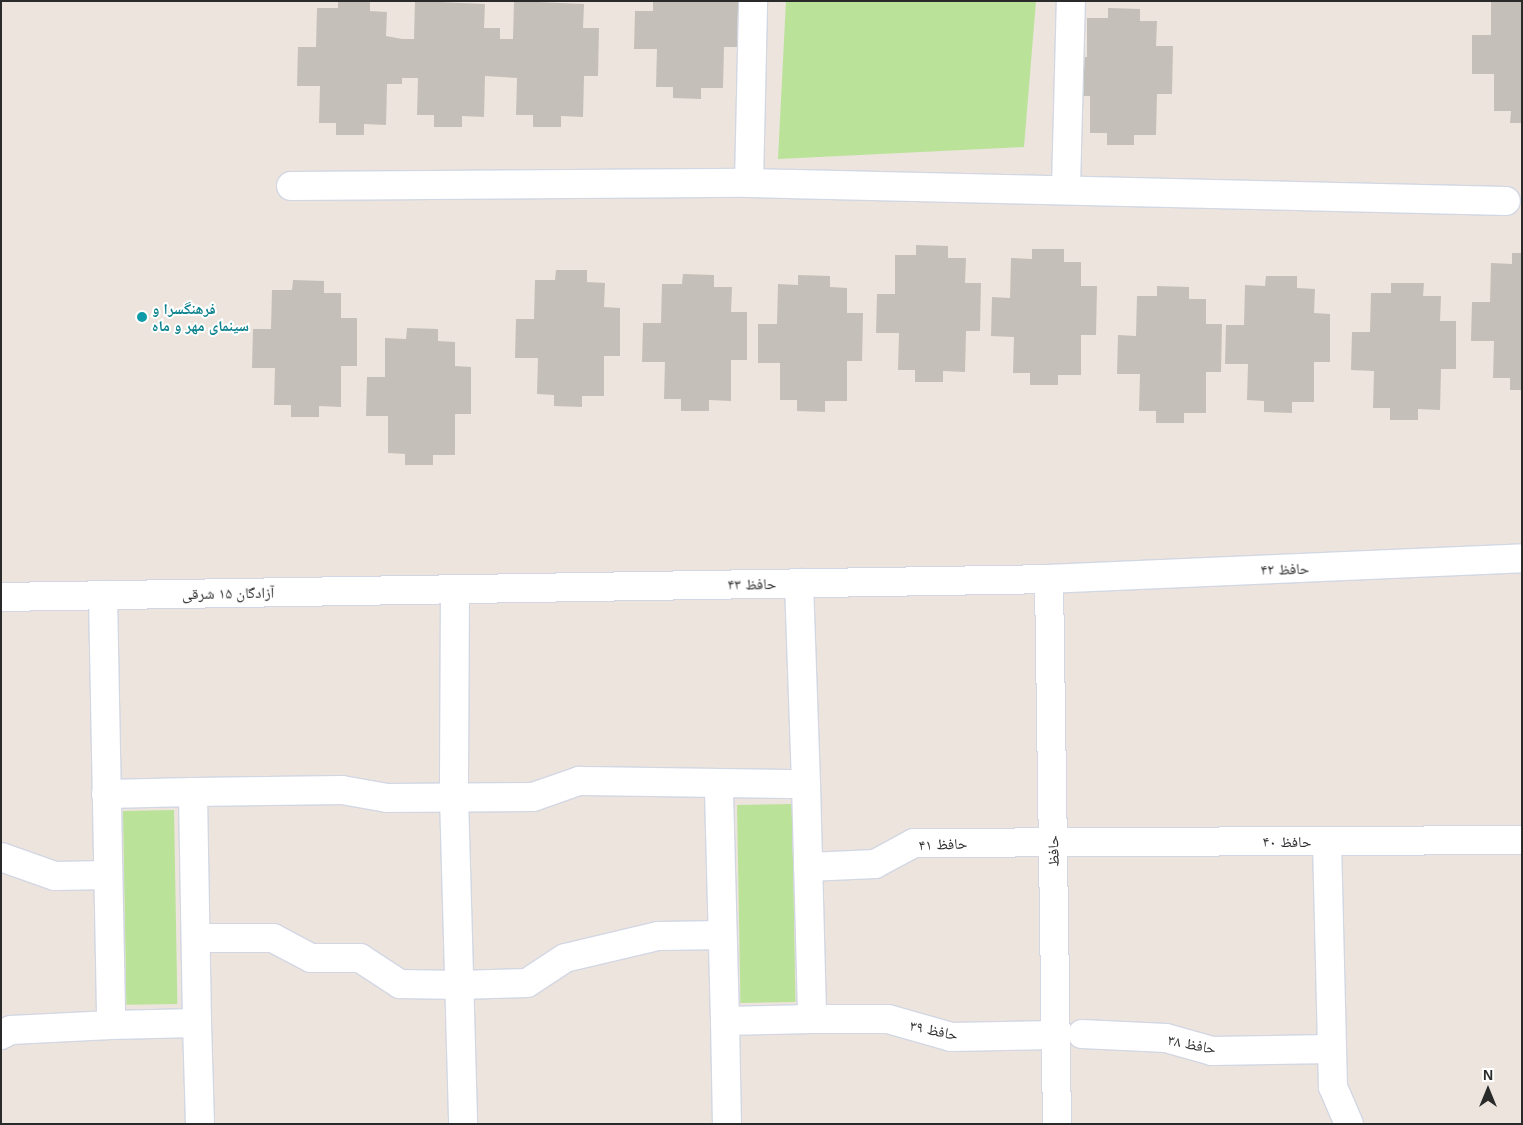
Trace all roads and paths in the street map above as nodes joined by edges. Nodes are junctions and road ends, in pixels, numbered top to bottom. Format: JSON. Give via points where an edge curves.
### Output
{"nodes":[{"id":1,"x":753,"y":1,"type":"edge"},
{"id":2,"x":1070,"y":1,"type":"edge"},
{"id":3,"x":749,"y":182,"type":"junction"},
{"id":4,"x":292,"y":186,"type":"dead end"},
{"id":5,"x":1066,"y":187,"type":"junction"},
{"id":6,"x":1506,"y":202,"type":"dead end"},
{"id":7,"x":1522,"y":558,"type":"edge"},
{"id":8,"x":1049,"y":579,"type":"junction"},
{"id":9,"x":799,"y":583,"type":"junction"},
{"id":10,"x":455,"y":589,"type":"junction"},
{"id":11,"x":103,"y":595,"type":"junction"},
{"id":12,"x":1,"y":597,"type":"edge"},
{"id":13,"x":806,"y":784,"type":"junction"},
{"id":14,"x":719,"y":786,"type":"junction"},
{"id":15,"x":193,"y":792,"type":"junction"},
{"id":16,"x":106,"y":794,"type":"junction"},
{"id":17,"x":454,"y":796,"type":"junction"},
{"id":18,"x":1522,"y":840,"type":"edge"},
{"id":19,"x":1053,"y":842,"type":"junction"},
{"id":20,"x":1327,"y":842,"type":"junction"},
{"id":21,"x":1,"y":857,"type":"edge"},
{"id":22,"x":808,"y":867,"type":"junction"},
{"id":23,"x":108,"y":875,"type":"junction"},
{"id":24,"x":722,"y":935,"type":"junction"},
{"id":25,"x":196,"y":938,"type":"junction"},
{"id":26,"x":459,"y":985,"type":"junction"},
{"id":27,"x":812,"y":1019,"type":"junction"},
{"id":28,"x":725,"y":1021,"type":"junction"},
{"id":29,"x":198,"y":1023,"type":"junction"},
{"id":30,"x":111,"y":1025,"type":"junction"},
{"id":31,"x":1069,"y":1034,"type":"junction"},
{"id":32,"x":1,"y":1035,"type":"edge"},
{"id":33,"x":1332,"y":1049,"type":"junction"},
{"id":34,"x":200,"y":1124,"type":"edge"},
{"id":35,"x":463,"y":1124,"type":"edge"},
{"id":36,"x":726,"y":1124,"type":"edge"},
{"id":37,"x":1057,"y":1124,"type":"edge"},
{"id":38,"x":1350,"y":1124,"type":"edge"}],
"edges":[{"from":1,"to":3,"type":"street"},
{"from":2,"to":5,"type":"street"},
{"from":3,"to":4,"type":"street"},
{"from":3,"to":5,"type":"street"},
{"from":5,"to":6,"type":"street"},
{"from":7,"to":8,"type":"street","name":"حافظ ۴۲"},
{"from":8,"to":9,"type":"street","name":"حافظ ۴۳"},
{"from":8,"to":19,"type":"street","name":"حافظ"},
{"from":9,"to":10,"type":"street","name":"حافظ ۴۳"},
{"from":9,"to":13,"type":"street"},
{"from":10,"to":11,"type":"street","name":"آزادگان ۱۵ شرقی"},
{"from":10,"to":17,"type":"street"},
{"from":11,"to":12,"type":"street","name":"آزادگان ۱۵ شرقی"},
{"from":11,"to":16,"type":"street"},
{"from":13,"to":14,"type":"street"},
{"from":13,"to":22,"type":"street"},
{"from":14,"to":17,"type":"street","via":[[578,781],[533,797]]},
{"from":14,"to":24,"type":"street"},
{"from":15,"to":16,"type":"street"},
{"from":15,"to":17,"type":"street","via":[[342,790],[387,798]]},
{"from":15,"to":25,"type":"street"},
{"from":16,"to":23,"type":"street"},
{"from":17,"to":26,"type":"street"},
{"from":18,"to":20,"type":"street","name":"حافظ ۴۰"},
{"from":19,"to":20,"type":"street","name":"حافظ ۴۰"},
{"from":19,"to":22,"type":"street","name":"حافظ ۴۱","via":[[914,843],[875,864]]},
{"from":19,"to":31,"type":"street","name":"حافظ"},
{"from":20,"to":33,"type":"street"},
{"from":21,"to":23,"type":"street","via":[[55,876]]},
{"from":22,"to":27,"type":"street"},
{"from":23,"to":30,"type":"street"},
{"from":24,"to":26,"type":"street","via":[[658,936],[565,958],[527,983]]},
{"from":24,"to":28,"type":"street"},
{"from":25,"to":26,"type":"street","via":[[273,938],[311,958],[360,958],[400,984]]},
{"from":25,"to":29,"type":"street"},
{"from":26,"to":35,"type":"street"},
{"from":27,"to":28,"type":"street","name":"حافظ ۳۹"},
{"from":27,"to":31,"type":"street","name":"حافظ ۳۹","via":[[888,1019],[951,1037]]},
{"from":28,"to":36,"type":"street"},
{"from":29,"to":30,"type":"street"},
{"from":29,"to":34,"type":"street"},
{"from":30,"to":32,"type":"street","via":[[11,1030]]},
{"from":31,"to":33,"type":"street","name":"حافظ ۳۸","via":[[1166,1038],[1212,1051]]},
{"from":31,"to":37,"type":"street","name":"حافظ"},
{"from":33,"to":38,"type":"street","via":[[1333,1087]]}]}
